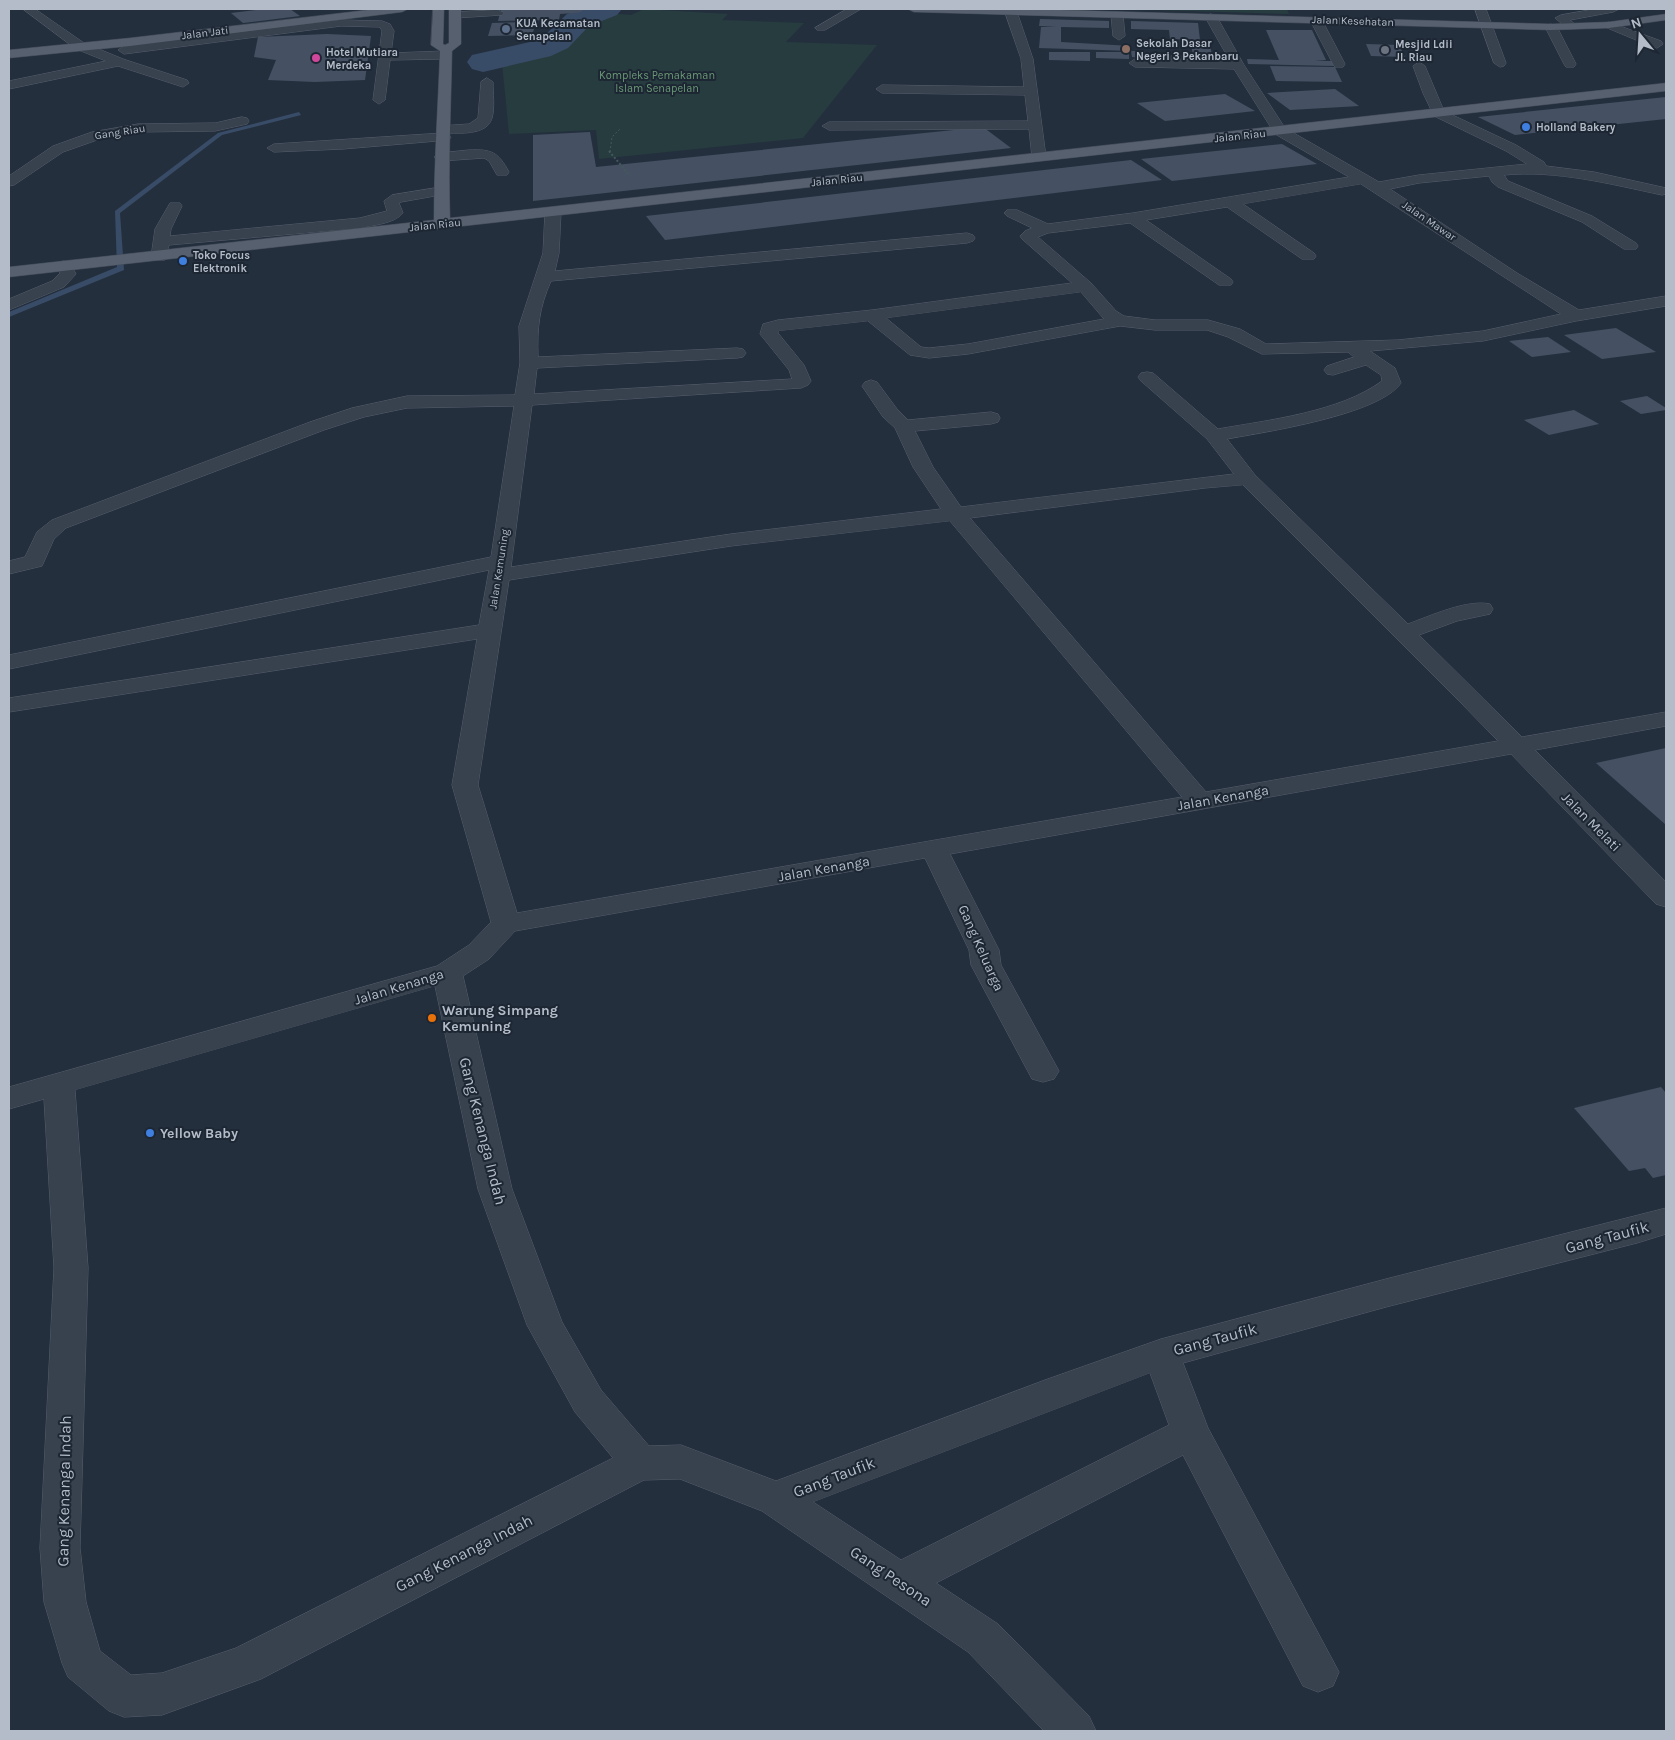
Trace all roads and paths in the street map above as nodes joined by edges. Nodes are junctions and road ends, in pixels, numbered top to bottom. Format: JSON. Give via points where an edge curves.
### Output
{"nodes":[{"id":1,"x":28,"y":9,"type":"edge"},
{"id":2,"x":402,"y":9,"type":"edge"},
{"id":3,"x":438,"y":9,"type":"edge"},
{"id":4,"x":855,"y":9,"type":"edge"},
{"id":5,"x":914,"y":9,"type":"edge"},
{"id":6,"x":1480,"y":9,"type":"edge"},
{"id":7,"x":1613,"y":9,"type":"edge"},
{"id":8,"x":1010,"y":10,"type":"edge"},
{"id":9,"x":455,"y":12,"type":"edge"},
{"id":10,"x":498,"y":13,"type":"dead end"},
{"id":11,"x":1117,"y":15,"type":"junction"},
{"id":12,"x":1333,"y":15,"type":"edge"},
{"id":13,"x":1211,"y":17,"type":"junction"},
{"id":14,"x":1316,"y":20,"type":"junction"},
{"id":15,"x":337,"y":21,"type":"junction"},
{"id":16,"x":1665,"y":21,"type":"edge"},
{"id":17,"x":1485,"y":25,"type":"junction"},
{"id":18,"x":1609,"y":25,"type":"junction"},
{"id":19,"x":1551,"y":26,"type":"junction"},
{"id":20,"x":1571,"y":26,"type":"junction"},
{"id":21,"x":821,"y":28,"type":"dead end"},
{"id":22,"x":1653,"y":30,"type":"dead end"},
{"id":23,"x":1120,"y":36,"type":"dead end"},
{"id":24,"x":1657,"y":44,"type":"dead end"},
{"id":25,"x":80,"y":46,"type":"junction"},
{"id":26,"x":124,"y":50,"type":"dead end"},
{"id":27,"x":446,"y":51,"type":"junction"},
{"id":28,"x":9,"y":54,"type":"edge"},
{"id":29,"x":384,"y":57,"type":"junction"},
{"id":30,"x":120,"y":62,"type":"junction"},
{"id":31,"x":1135,"y":63,"type":"dead end"},
{"id":32,"x":1339,"y":64,"type":"dead end"},
{"id":33,"x":1500,"y":64,"type":"dead end"},
{"id":34,"x":1570,"y":64,"type":"dead end"},
{"id":35,"x":1238,"y":65,"type":"junction"},
{"id":36,"x":1419,"y":66,"type":"dead end"},
{"id":37,"x":487,"y":82,"type":"dead end"},
{"id":38,"x":183,"y":83,"type":"dead end"},
{"id":39,"x":9,"y":85,"type":"edge"},
{"id":40,"x":1666,"y":87,"type":"edge"},
{"id":41,"x":882,"y":89,"type":"dead end"},
{"id":42,"x":1031,"y":91,"type":"junction"},
{"id":43,"x":380,"y":100,"type":"dead end"},
{"id":44,"x":1439,"y":113,"type":"junction"},
{"id":45,"x":1030,"y":116,"type":"junction"},
{"id":46,"x":242,"y":121,"type":"dead end"},
{"id":47,"x":829,"y":126,"type":"dead end"},
{"id":48,"x":621,"y":128,"type":"dead end"},
{"id":49,"x":1280,"y":131,"type":"junction"},
{"id":50,"x":444,"y":133,"type":"junction"},
{"id":51,"x":274,"y":148,"type":"dead end"},
{"id":52,"x":441,"y":157,"type":"junction"},
{"id":53,"x":1039,"y":157,"type":"junction"},
{"id":54,"x":1530,"y":168,"type":"junction"},
{"id":55,"x":502,"y":172,"type":"dead end"},
{"id":56,"x":1496,"y":172,"type":"junction"},
{"id":57,"x":632,"y":179,"type":"dead end"},
{"id":58,"x":1363,"y":179,"type":"junction"},
{"id":59,"x":9,"y":182,"type":"edge"},
{"id":60,"x":1377,"y":187,"type":"junction"},
{"id":61,"x":441,"y":191,"type":"junction"},
{"id":62,"x":1662,"y":191,"type":"dead end"},
{"id":63,"x":1229,"y":201,"type":"junction"},
{"id":64,"x":176,"y":206,"type":"dead end"},
{"id":65,"x":553,"y":212,"type":"junction"},
{"id":66,"x":1012,"y":214,"type":"dead end"},
{"id":67,"x":1133,"y":218,"type":"junction"},
{"id":68,"x":442,"y":224,"type":"junction"},
{"id":69,"x":1046,"y":229,"type":"junction"},
{"id":70,"x":967,"y":238,"type":"dead end"},
{"id":71,"x":1630,"y":246,"type":"dead end"},
{"id":72,"x":156,"y":252,"type":"junction"},
{"id":73,"x":1308,"y":256,"type":"dead end"},
{"id":74,"x":64,"y":266,"type":"junction"},
{"id":75,"x":9,"y":272,"type":"edge"},
{"id":76,"x":545,"y":277,"type":"junction"},
{"id":77,"x":1225,"y":282,"type":"dead end"},
{"id":78,"x":1086,"y":286,"type":"junction"},
{"id":79,"x":1666,"y":301,"type":"edge"},
{"id":80,"x":9,"y":305,"type":"edge"},
{"id":81,"x":872,"y":315,"type":"junction"},
{"id":82,"x":1576,"y":316,"type":"junction"},
{"id":83,"x":1120,"y":321,"type":"junction"},
{"id":84,"x":737,"y":353,"type":"dead end"},
{"id":85,"x":1361,"y":353,"type":"junction"},
{"id":86,"x":529,"y":363,"type":"junction"},
{"id":87,"x":1333,"y":370,"type":"dead end"},
{"id":88,"x":1147,"y":377,"type":"dead end"},
{"id":89,"x":871,"y":386,"type":"dead end"},
{"id":90,"x":523,"y":400,"type":"junction"},
{"id":91,"x":991,"y":418,"type":"dead end"},
{"id":92,"x":903,"y":426,"type":"junction"},
{"id":93,"x":1214,"y":435,"type":"junction"},
{"id":94,"x":1248,"y":479,"type":"junction"},
{"id":95,"x":955,"y":514,"type":"junction"},
{"id":96,"x":9,"y":567,"type":"edge"},
{"id":97,"x":500,"y":568,"type":"junction"},
{"id":98,"x":1482,"y":609,"type":"dead end"},
{"id":99,"x":490,"y":630,"type":"junction"},
{"id":100,"x":1404,"y":633,"type":"junction"},
{"id":101,"x":9,"y":662,"type":"edge"},
{"id":102,"x":9,"y":705,"type":"edge"},
{"id":103,"x":1666,"y":719,"type":"edge"},
{"id":104,"x":1516,"y":745,"type":"junction"},
{"id":105,"x":1200,"y":802,"type":"junction"},
{"id":106,"x":934,"y":850,"type":"junction"},
{"id":107,"x":1666,"y":898,"type":"edge"},
{"id":108,"x":506,"y":924,"type":"junction"},
{"id":109,"x":447,"y":973,"type":"junction"},
{"id":110,"x":1044,"y":1071,"type":"dead end"},
{"id":111,"x":59,"y":1084,"type":"junction"},
{"id":112,"x":9,"y":1098,"type":"edge"},
{"id":113,"x":1666,"y":1221,"type":"edge"},
{"id":114,"x":1161,"y":1354,"type":"junction"},
{"id":115,"x":1191,"y":1432,"type":"junction"},
{"id":116,"x":681,"y":1462,"type":"joint"},
{"id":117,"x":640,"y":1463,"type":"junction"},
{"id":118,"x":776,"y":1499,"type":"junction"},
{"id":119,"x":900,"y":1582,"type":"junction"},
{"id":120,"x":1318,"y":1672,"type":"dead end"},
{"id":121,"x":1074,"y":1731,"type":"edge"}],
"edges":[{"from":1,"to":25,"type":"street"},
{"from":2,"to":15,"type":"main road","name":"Jalan Jati"},
{"from":3,"to":27,"type":"main road","via":[[437,45]]},
{"from":4,"to":21,"type":"street"},
{"from":5,"to":8,"type":"main road","name":"Jalan Kesehatan"},
{"from":6,"to":17,"type":"street"},
{"from":7,"to":20,"type":"street","via":[[1562,18]]},
{"from":8,"to":11,"type":"main road","name":"Jalan Kesehatan"},
{"from":8,"to":42,"type":"street","via":[[1027,59]]},
{"from":9,"to":10,"type":"street"},
{"from":9,"to":27,"type":"main road","via":[[455,44]]},
{"from":11,"to":13,"type":"main road","name":"Jalan Kesehatan"},
{"from":11,"to":23,"type":"street"},
{"from":12,"to":14,"type":"main road","name":"Jalan Kesehatan"},
{"from":12,"to":17,"type":"main road","name":"Jalan Kesehatan"},
{"from":13,"to":14,"type":"main road","name":"Jalan Kesehatan"},
{"from":13,"to":35,"type":"street"},
{"from":14,"to":32,"type":"street"},
{"from":15,"to":25,"type":"main road","name":"Jalan Jati"},
{"from":15,"to":26,"type":"street"},
{"from":15,"to":29,"type":"street","via":[[386,26]]},
{"from":16,"to":18,"type":"main road","name":"Jalan Kesehatan"},
{"from":16,"to":22,"type":"street"},
{"from":17,"to":19,"type":"main road","name":"Jalan Kesehatan"},
{"from":17,"to":33,"type":"street"},
{"from":18,"to":20,"type":"main road","name":"Jalan Kesehatan"},
{"from":18,"to":24,"type":"street"},
{"from":19,"to":20,"type":"main road","name":"Jalan Kesehatan"},
{"from":19,"to":34,"type":"street"},
{"from":25,"to":28,"type":"main road","name":"Jalan Jati"},
{"from":25,"to":30,"type":"street"},
{"from":27,"to":29,"type":"street"},
{"from":27,"to":50,"type":"main road"},
{"from":29,"to":43,"type":"street"},
{"from":30,"to":38,"type":"street"},
{"from":30,"to":39,"type":"street"},
{"from":31,"to":35,"type":"street"},
{"from":35,"to":49,"type":"street"},
{"from":36,"to":44,"type":"street"},
{"from":37,"to":50,"type":"street","via":[[483,123]]},
{"from":40,"to":44,"type":"main road","name":"Jalan Riau"},
{"from":41,"to":42,"type":"street"},
{"from":42,"to":45,"type":"street"},
{"from":44,"to":49,"type":"main road","name":"Jalan Riau"},
{"from":44,"to":54,"type":"street","via":[[1539,165]]},
{"from":45,"to":47,"type":"street"},
{"from":45,"to":53,"type":"street"},
{"from":46,"to":59,"type":"street","name":"Gang Riau","via":[[215,127],[138,128],[97,135],[58,149]]},
{"from":48,"to":57,"type":"path","via":[[612,137],[609,152]]},
{"from":49,"to":53,"type":"main road","name":"Jalan Riau"},
{"from":49,"to":58,"type":"street","name":"Jalan Mawar"},
{"from":50,"to":51,"type":"street","via":[[343,145]]},
{"from":50,"to":52,"type":"main road"},
{"from":52,"to":55,"type":"street","via":[[490,155]]},
{"from":52,"to":61,"type":"main road"},
{"from":53,"to":65,"type":"main road","name":"Jalan Riau"},
{"from":54,"to":56,"type":"street"},
{"from":54,"to":62,"type":"street"},
{"from":56,"to":60,"type":"street","via":[[1419,179]]},
{"from":56,"to":71,"type":"street","via":[[1496,179],[1503,184],[1587,219]]},
{"from":58,"to":60,"type":"street","name":"Jalan Mawar"},
{"from":58,"to":63,"type":"street"},
{"from":60,"to":82,"type":"street","name":"Jalan Mawar"},
{"from":61,"to":68,"type":"main road"},
{"from":61,"to":72,"type":"street","via":[[397,198],[391,201],[396,213],[373,220]]},
{"from":63,"to":67,"type":"street"},
{"from":63,"to":73,"type":"street"},
{"from":64,"to":72,"type":"street","via":[[162,228]]},
{"from":65,"to":68,"type":"main road","name":"Jalan Riau"},
{"from":65,"to":76,"type":"street","name":"Jalan Kemuning","via":[[551,253]]},
{"from":66,"to":69,"type":"street"},
{"from":67,"to":69,"type":"street"},
{"from":67,"to":77,"type":"street"},
{"from":68,"to":72,"type":"main road","name":"Jalan Riau"},
{"from":69,"to":78,"type":"street","via":[[1028,236]]},
{"from":70,"to":76,"type":"street"},
{"from":72,"to":74,"type":"main road","name":"Jalan Riau","via":[[112,262]]},
{"from":74,"to":75,"type":"main road","name":"Jalan Riau"},
{"from":74,"to":80,"type":"street","via":[[68,274],[58,284]]},
{"from":76,"to":86,"type":"street","name":"Jalan Kemuning","via":[[528,326]]},
{"from":78,"to":81,"type":"street"},
{"from":78,"to":83,"type":"street","via":[[1110,315]]},
{"from":79,"to":82,"type":"street"},
{"from":81,"to":83,"type":"street","via":[[916,351],[930,353]]},
{"from":81,"to":90,"type":"street","via":[[769,328],[769,334],[798,369],[802,382],[795,384]]},
{"from":82,"to":85,"type":"street","via":[[1483,336]]},
{"from":83,"to":85,"type":"street","via":[[1208,325],[1269,350]]},
{"from":84,"to":86,"type":"street"},
{"from":85,"to":87,"type":"street"},
{"from":85,"to":93,"type":"street","via":[[1389,372],[1392,383],[1380,392],[1294,420]]},
{"from":86,"to":90,"type":"street","name":"Jalan Kemuning"},
{"from":88,"to":93,"type":"street","name":"Jalan Melati"},
{"from":89,"to":92,"type":"street"},
{"from":90,"to":96,"type":"street","via":[[407,402],[359,412],[59,524],[42,539],[34,561]]},
{"from":90,"to":97,"type":"street","name":"Jalan Kemuning"},
{"from":91,"to":92,"type":"street"},
{"from":92,"to":95,"type":"street","via":[[923,467]]},
{"from":93,"to":94,"type":"street","name":"Jalan Melati"},
{"from":94,"to":95,"type":"street"},
{"from":94,"to":100,"type":"street","name":"Jalan Melati"},
{"from":95,"to":97,"type":"street"},
{"from":95,"to":105,"type":"street"},
{"from":97,"to":99,"type":"street","name":"Jalan Kemuning"},
{"from":97,"to":101,"type":"street"},
{"from":98,"to":100,"type":"street","via":[[1450,616]]},
{"from":99,"to":102,"type":"street"},
{"from":99,"to":108,"type":"street","name":"Jalan Kemuning","via":[[465,785]]},
{"from":100,"to":104,"type":"street","name":"Jalan Melati"},
{"from":103,"to":104,"type":"street","name":"Jalan Kenanga"},
{"from":104,"to":105,"type":"street","name":"Jalan Kenanga"},
{"from":104,"to":107,"type":"street","name":"Jalan Melati"},
{"from":105,"to":106,"type":"street","name":"Jalan Kenanga"},
{"from":106,"to":108,"type":"street","name":"Jalan Kenanga"},
{"from":106,"to":110,"type":"street","name":"Gang Keluarga","via":[[984,950],[986,965]]},
{"from":108,"to":109,"type":"street","name":"Jalan Kenanga","via":[[479,952]]},
{"from":109,"to":111,"type":"street","name":"Jalan Kenanga"},
{"from":109,"to":117,"type":"street","name":"Gang Kenanga Indah","via":[[495,1189],[545,1325],[588,1401]]},
{"from":111,"to":112,"type":"street","name":"Jalan Kenanga"},
{"from":111,"to":117,"type":"street","name":"Gang Kenanga Indah","via":[[71,1268],[60,1548],[65,1602],[82,1663],[124,1696],[162,1694],[246,1665]]},
{"from":113,"to":114,"type":"street","name":"Gang Taufik"},
{"from":114,"to":115,"type":"street"},
{"from":114,"to":118,"type":"street","name":"Gang Taufik"},
{"from":115,"to":119,"type":"street"},
{"from":115,"to":120,"type":"street"},
{"from":116,"to":117,"type":"street","name":"Gang Kenanga Indah"},
{"from":116,"to":118,"type":"street","name":"Gang Pesona"},
{"from":118,"to":119,"type":"street","name":"Gang Pesona"},
{"from":119,"to":121,"type":"street","name":"Gang Pesona","via":[[983,1638]]}]}
